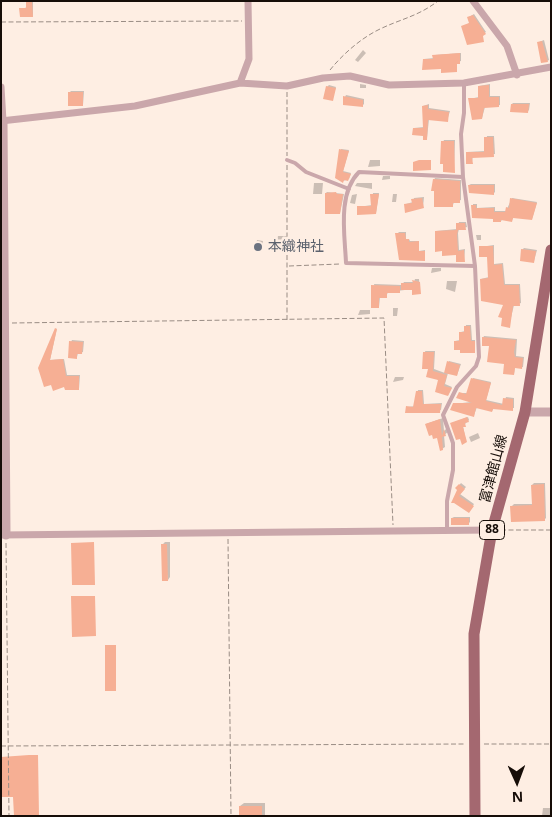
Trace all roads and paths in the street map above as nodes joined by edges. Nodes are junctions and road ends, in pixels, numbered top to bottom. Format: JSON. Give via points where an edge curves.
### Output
{"nodes":[{"id":1,"x":248,"y":1,"type":"edge"},
{"id":2,"x":438,"y":1,"type":"edge"},
{"id":3,"x":473,"y":1,"type":"edge"},
{"id":4,"x":248,"y":21,"type":"junction"},
{"id":5,"x":1,"y":22,"type":"edge"},
{"id":6,"x":551,"y":67,"type":"edge"},
{"id":7,"x":516,"y":74,"type":"junction"},
{"id":8,"x":323,"y":78,"type":"junction"},
{"id":9,"x":240,"y":83,"type":"junction"},
{"id":10,"x":464,"y":83,"type":"junction"},
{"id":11,"x":287,"y":86,"type":"junction"},
{"id":12,"x":1,"y":88,"type":"edge"},
{"id":13,"x":2,"y":121,"type":"edge"},
{"id":14,"x":287,"y":160,"type":"junction"},
{"id":15,"x":463,"y":177,"type":"junction"},
{"id":16,"x":349,"y":190,"type":"junction"},
{"id":17,"x":551,"y":250,"type":"edge"},
{"id":18,"x":346,"y":263,"type":"junction"},
{"id":19,"x":288,"y":266,"type":"junction"},
{"id":20,"x":476,"y":266,"type":"junction"},
{"id":21,"x":287,"y":320,"type":"junction"},
{"id":22,"x":5,"y":323,"type":"junction"},
{"id":23,"x":525,"y":412,"type":"junction"},
{"id":24,"x":551,"y":412,"type":"edge"},
{"id":25,"x":492,"y":530,"type":"junction"},
{"id":26,"x":551,"y":530,"type":"edge"},
{"id":27,"x":393,"y":531,"type":"junction"},
{"id":28,"x":448,"y":531,"type":"junction"},
{"id":29,"x":228,"y":533,"type":"junction"},
{"id":30,"x":4,"y":535,"type":"edge"},
{"id":31,"x":231,"y":744,"type":"junction"},
{"id":32,"x":474,"y":744,"type":"junction"},
{"id":33,"x":551,"y":744,"type":"edge"},
{"id":34,"x":1,"y":746,"type":"edge"},
{"id":35,"x":8,"y":746,"type":"junction"},
{"id":36,"x":9,"y":816,"type":"edge"},
{"id":37,"x":231,"y":816,"type":"edge"},
{"id":38,"x":475,"y":816,"type":"edge"}],
"edges":[{"from":1,"to":4,"type":"street"},
{"from":2,"to":8,"type":"path","via":[[416,16],[379,29],[365,38],[335,63]]},
{"from":3,"to":7,"type":"street","via":[[507,46]]},
{"from":4,"to":5,"type":"path"},
{"from":4,"to":9,"type":"street","via":[[249,59]]},
{"from":6,"to":7,"type":"street"},
{"from":7,"to":10,"type":"street"},
{"from":8,"to":10,"type":"street","via":[[350,76],[390,85]]},
{"from":8,"to":11,"type":"street"},
{"from":9,"to":11,"type":"street"},
{"from":9,"to":13,"type":"street","via":[[135,106]]},
{"from":10,"to":15,"type":"lane"},
{"from":11,"to":14,"type":"path"},
{"from":12,"to":13,"type":"street"},
{"from":13,"to":22,"type":"street"},
{"from":14,"to":16,"type":"lane","via":[[306,172]]},
{"from":14,"to":19,"type":"path"},
{"from":15,"to":16,"type":"lane","via":[[365,171],[356,175]]},
{"from":15,"to":20,"type":"lane"},
{"from":16,"to":18,"type":"lane","via":[[344,219]]},
{"from":17,"to":23,"type":"main road","name":"富津館山線","number":"88"},
{"from":18,"to":19,"type":"path"},
{"from":18,"to":20,"type":"lane"},
{"from":19,"to":21,"type":"path"},
{"from":20,"to":28,"type":"lane","via":[[479,357],[476,366],[457,387],[443,415],[453,443],[453,470],[447,501]]},
{"from":21,"to":22,"type":"path"},
{"from":21,"to":27,"type":"path","via":[[384,318]]},
{"from":22,"to":30,"type":"street"},
{"from":23,"to":24,"type":"street"},
{"from":23,"to":25,"type":"main road","name":"富津館山線","number":"88"},
{"from":25,"to":26,"type":"path"},
{"from":25,"to":28,"type":"street"},
{"from":25,"to":32,"type":"main road","name":"富津館山線","number":"88","via":[[474,634]]},
{"from":27,"to":28,"type":"street"},
{"from":27,"to":29,"type":"street"},
{"from":29,"to":30,"type":"street"},
{"from":29,"to":31,"type":"path"},
{"from":30,"to":35,"type":"path"},
{"from":31,"to":32,"type":"path"},
{"from":31,"to":35,"type":"path"},
{"from":31,"to":37,"type":"path"},
{"from":32,"to":33,"type":"path"},
{"from":32,"to":38,"type":"main road","name":"富津館山線","number":"88"},
{"from":34,"to":35,"type":"path"},
{"from":35,"to":36,"type":"path"}]}
